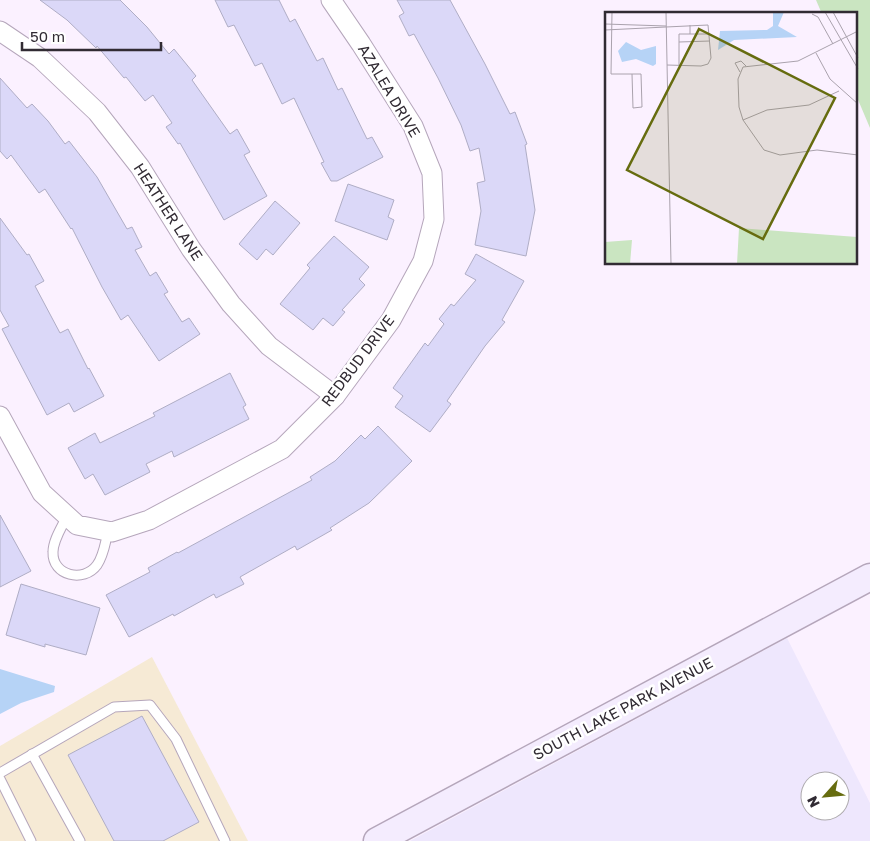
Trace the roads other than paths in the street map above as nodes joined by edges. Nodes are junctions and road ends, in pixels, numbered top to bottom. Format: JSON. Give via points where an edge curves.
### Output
{"nodes":[{"id":1,"x":331,"y":0,"type":"edge"},
{"id":2,"x":0,"y":30,"type":"edge"},
{"id":3,"x":434,"y":219,"type":"joint"},
{"id":4,"x":335,"y":396,"type":"junction"},
{"id":5,"x":0,"y":416,"type":"edge"},
{"id":6,"x":72,"y":521,"type":"junction"},
{"id":7,"x":108,"y":532,"type":"junction"},
{"id":8,"x":870,"y":577,"type":"edge"},
{"id":9,"x":32,"y":754,"type":"junction"},
{"id":10,"x":0,"y":773,"type":"edge"},
{"id":11,"x":0,"y":779,"type":"edge"},
{"id":12,"x":31,"y":841,"type":"edge"},
{"id":13,"x":80,"y":841,"type":"edge"},
{"id":14,"x":225,"y":841,"type":"edge"},
{"id":15,"x":377,"y":841,"type":"edge"}],
"edges":[{"from":1,"to":3,"type":"street","name":"AZALEA DRIVE","via":[[413,126],[432,173]]},
{"from":2,"to":4,"type":"street","name":"HEATHER LANE","via":[[40,58],[97,112],[140,167],[191,249],[231,304],[269,346]]},
{"from":3,"to":4,"type":"street","name":"REDBUD DRIVE","via":[[423,261],[391,320]]},
{"from":4,"to":7,"type":"street","name":"REDBUD DRIVE","via":[[282,449],[149,520]]},
{"from":5,"to":6,"type":"street","via":[[42,493]]},
{"from":6,"to":7,"type":"street","name":"REDBUD DRIVE"},
{"from":6,"to":7,"type":"lane","via":[[55,541],[53,552],[54,562],[62,571],[75,576],[97,566]]},
{"from":8,"to":15,"type":"main road","name":"SOUTH LAKE PARK AVENUE"},
{"from":9,"to":10,"type":"lane"},
{"from":9,"to":13,"type":"lane"},
{"from":9,"to":14,"type":"lane","via":[[114,707],[150,705],[176,739]]},
{"from":11,"to":12,"type":"lane"}]}
